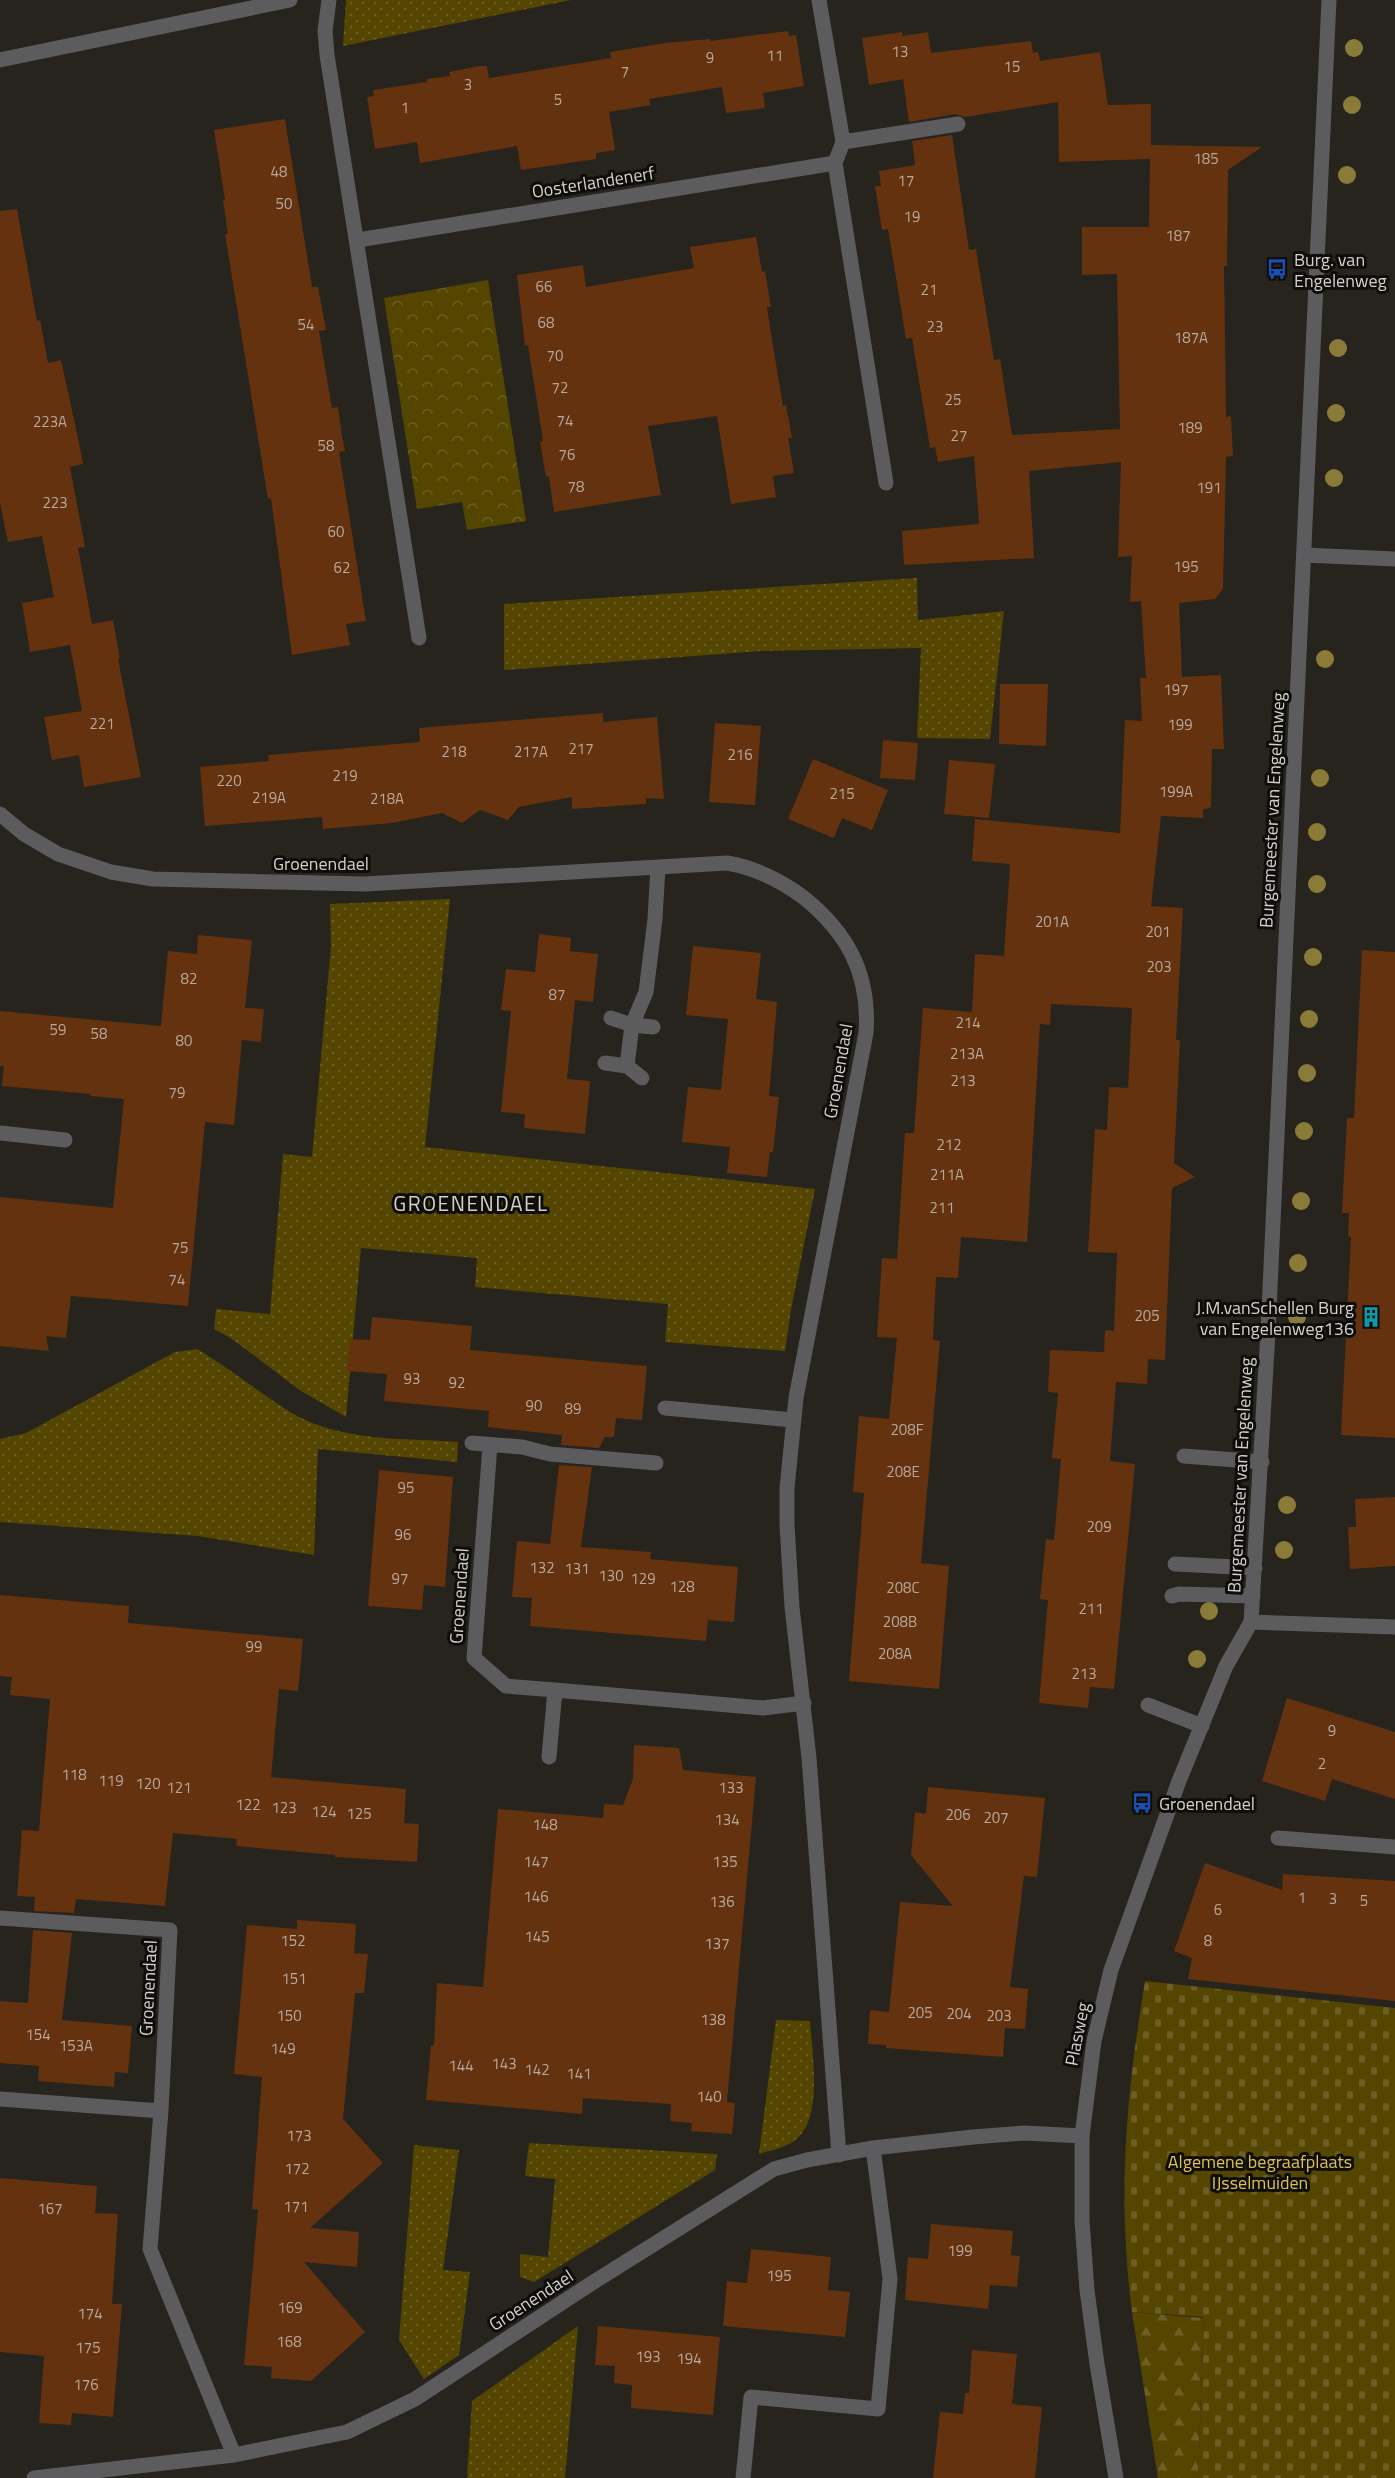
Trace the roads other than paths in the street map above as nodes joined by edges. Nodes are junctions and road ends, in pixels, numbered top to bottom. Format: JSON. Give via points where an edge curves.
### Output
{"nodes":[{"id":1,"x":290,"y":0,"type":"edge"},
{"id":2,"x":329,"y":0,"type":"edge"},
{"id":3,"x":819,"y":0,"type":"edge"},
{"id":4,"x":1329,"y":0,"type":"edge"},
{"id":5,"x":0,"y":60,"type":"edge"},
{"id":6,"x":958,"y":124,"type":"dead end"},
{"id":7,"x":843,"y":142,"type":"junction"},
{"id":8,"x":835,"y":164,"type":"junction"},
{"id":9,"x":358,"y":240,"type":"junction"},
{"id":10,"x":886,"y":483,"type":"dead end"},
{"id":11,"x":1304,"y":555,"type":"junction"},
{"id":12,"x":1395,"y":559,"type":"edge"},
{"id":13,"x":419,"y":638,"type":"dead end"},
{"id":14,"x":0,"y":814,"type":"edge"},
{"id":15,"x":658,"y":867,"type":"junction"},
{"id":16,"x":611,"y":1018,"type":"dead end"},
{"id":17,"x":632,"y":1025,"type":"junction"},
{"id":18,"x":653,"y":1027,"type":"dead end"},
{"id":19,"x":606,"y":1063,"type":"dead end"},
{"id":20,"x":627,"y":1066,"type":"junction"},
{"id":21,"x":642,"y":1078,"type":"dead end"},
{"id":22,"x":0,"y":1133,"type":"edge"},
{"id":23,"x":65,"y":1140,"type":"dead end"},
{"id":24,"x":665,"y":1408,"type":"dead end"},
{"id":25,"x":793,"y":1420,"type":"junction"},
{"id":26,"x":472,"y":1443,"type":"dead end"},
{"id":27,"x":490,"y":1445,"type":"junction"},
{"id":28,"x":1184,"y":1456,"type":"dead end"},
{"id":29,"x":1262,"y":1462,"type":"junction"},
{"id":30,"x":656,"y":1463,"type":"dead end"},
{"id":31,"x":1175,"y":1564,"type":"dead end"},
{"id":32,"x":1255,"y":1568,"type":"junction"},
{"id":33,"x":1172,"y":1596,"type":"dead end"},
{"id":34,"x":1253,"y":1596,"type":"junction"},
{"id":35,"x":1251,"y":1622,"type":"junction"},
{"id":36,"x":1395,"y":1627,"type":"edge"},
{"id":37,"x":555,"y":1690,"type":"junction"},
{"id":38,"x":804,"y":1702,"type":"junction"},
{"id":39,"x":1148,"y":1705,"type":"dead end"},
{"id":40,"x":1202,"y":1726,"type":"junction"},
{"id":41,"x":549,"y":1757,"type":"dead end"},
{"id":42,"x":1278,"y":1838,"type":"dead end"},
{"id":43,"x":1395,"y":1846,"type":"edge"},
{"id":44,"x":0,"y":1918,"type":"edge"},
{"id":45,"x":0,"y":2099,"type":"edge"},
{"id":46,"x":161,"y":2111,"type":"junction"},
{"id":47,"x":1082,"y":2136,"type":"junction"},
{"id":48,"x":873,"y":2148,"type":"junction"},
{"id":49,"x":839,"y":2154,"type":"junction"},
{"id":50,"x":234,"y":2455,"type":"junction"},
{"id":51,"x":34,"y":2478,"type":"edge"},
{"id":52,"x":743,"y":2478,"type":"edge"},
{"id":53,"x":1116,"y":2478,"type":"edge"}],
"edges":[{"from":1,"to":5,"type":"street"},
{"from":2,"to":9,"type":"street","via":[[326,44]]},
{"from":3,"to":7,"type":"street"},
{"from":4,"to":11,"type":"street","name":"Burgemeester van Engelenweg"},
{"from":6,"to":7,"type":"street"},
{"from":7,"to":8,"type":"street"},
{"from":8,"to":9,"type":"street","name":"Oosterlandenerf"},
{"from":8,"to":10,"type":"street"},
{"from":9,"to":13,"type":"street"},
{"from":11,"to":12,"type":"street"},
{"from":11,"to":29,"type":"street","name":"Burgemeester van Engelenweg"},
{"from":14,"to":15,"type":"street","name":"Groenendael","via":[[58,854],[111,872],[153,879],[365,884]]},
{"from":15,"to":17,"type":"street","via":[[646,992]]},
{"from":15,"to":25,"type":"street","name":"Groenendael","via":[[728,863],[773,877],[836,928],[851,949],[863,986],[867,1017],[864,1046]]},
{"from":16,"to":17,"type":"street"},
{"from":17,"to":18,"type":"street"},
{"from":17,"to":20,"type":"street"},
{"from":19,"to":20,"type":"street"},
{"from":20,"to":21,"type":"street"},
{"from":22,"to":23,"type":"street"},
{"from":24,"to":25,"type":"street"},
{"from":25,"to":38,"type":"street","name":"Groenendael","via":[[787,1525]]},
{"from":26,"to":27,"type":"street"},
{"from":27,"to":30,"type":"street"},
{"from":27,"to":37,"type":"street","name":"Groenendael","via":[[474,1658],[506,1686]]},
{"from":28,"to":29,"type":"street"},
{"from":29,"to":32,"type":"street","name":"Burgemeester van Engelenweg"},
{"from":31,"to":32,"type":"street"},
{"from":32,"to":34,"type":"street","name":"Burgemeester van Engelenweg"},
{"from":33,"to":34,"type":"street"},
{"from":34,"to":35,"type":"street","name":"Burgemeester van Engelenweg"},
{"from":35,"to":36,"type":"street"},
{"from":35,"to":40,"type":"street","name":"Plasweg","via":[[1226,1666]]},
{"from":37,"to":38,"type":"street","name":"Groenendael","via":[[763,1708]]},
{"from":37,"to":41,"type":"street"},
{"from":38,"to":49,"type":"street","name":"Groenendael"},
{"from":39,"to":40,"type":"street"},
{"from":40,"to":47,"type":"street","name":"Plasweg","via":[[1111,1970],[1094,2041]]},
{"from":42,"to":43,"type":"street"},
{"from":44,"to":46,"type":"street","name":"Groenendael","via":[[170,1930]]},
{"from":45,"to":46,"type":"street"},
{"from":46,"to":50,"type":"street","name":"Groenendael","via":[[150,2249]]},
{"from":47,"to":48,"type":"street","name":"Groenendael","via":[[1024,2133]]},
{"from":47,"to":53,"type":"street","name":"Plasweg","via":[[1087,2290]]},
{"from":48,"to":49,"type":"street","name":"Groenendael"},
{"from":48,"to":52,"type":"street","via":[[890,2279],[878,2409],[751,2397]]},
{"from":49,"to":50,"type":"street","name":"Groenendael","via":[[774,2169],[415,2399],[347,2432]]},
{"from":50,"to":51,"type":"street","name":"Groenendael"}]}
